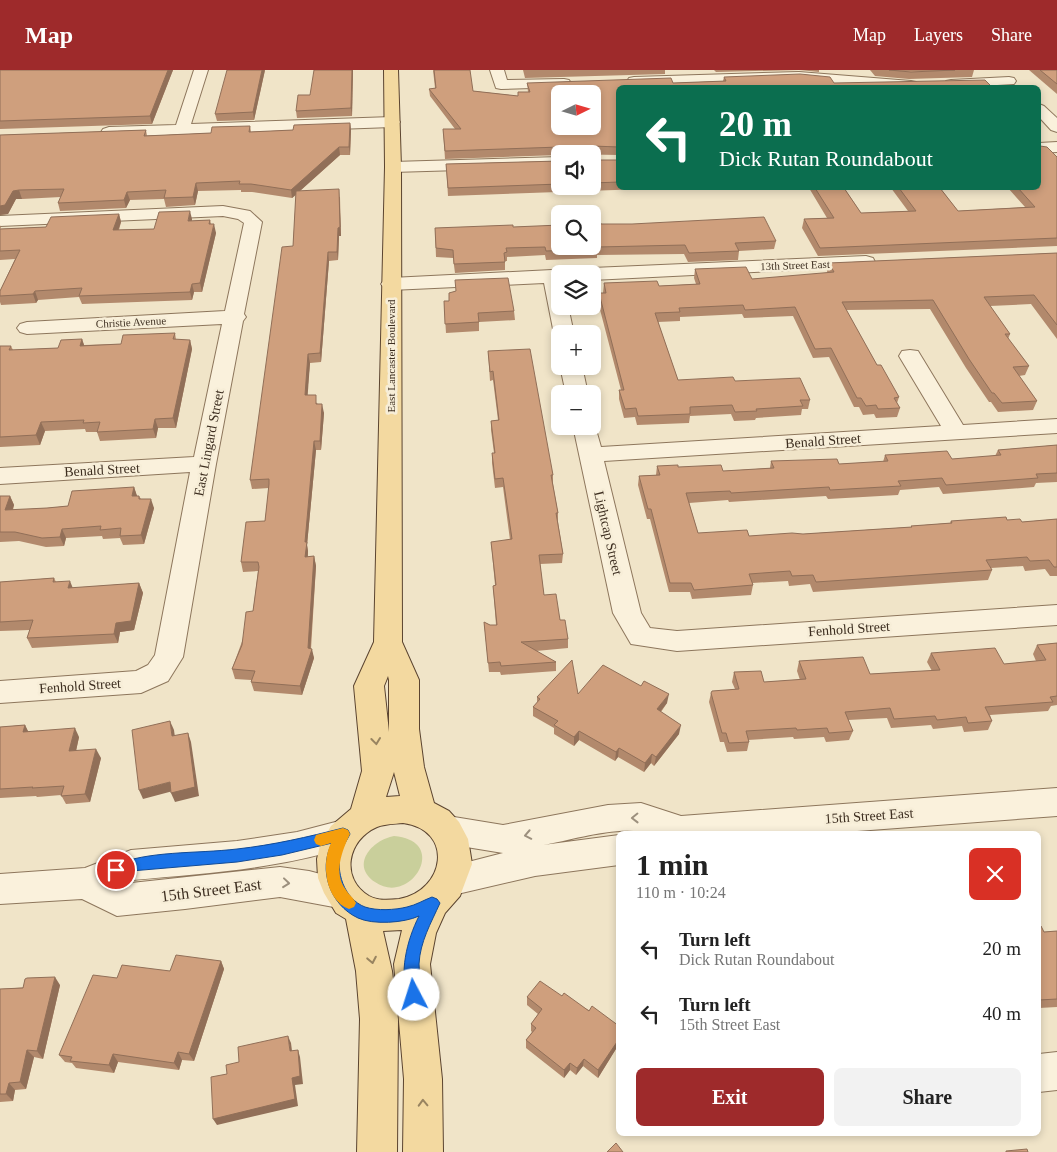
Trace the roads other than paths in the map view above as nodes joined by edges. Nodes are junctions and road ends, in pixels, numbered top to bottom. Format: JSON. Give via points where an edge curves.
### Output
{"nodes":[{"id":1,"x":201,"y":70,"type":"edge"},
{"id":2,"x":391,"y":70,"type":"edge"},
{"id":3,"x":497,"y":70,"type":"edge"},
{"id":4,"x":997,"y":70,"type":"edge"},
{"id":5,"x":837,"y":74,"type":"edge"},
{"id":6,"x":692,"y":75,"type":"edge"},
{"id":7,"x":617,"y":82,"type":"edge"},
{"id":8,"x":578,"y":83,"type":"edge"},
{"id":9,"x":1012,"y":84,"type":"edge"},
{"id":10,"x":1041,"y":111,"type":"edge"},
{"id":11,"x":392,"y":122,"type":"junction"},
{"id":12,"x":1057,"y":127,"type":"edge"},
{"id":13,"x":182,"y":129,"type":"junction"},
{"id":14,"x":96,"y":133,"type":"edge"},
{"id":15,"x":1057,"y":147,"type":"edge"},
{"id":16,"x":1041,"y":148,"type":"edge"},
{"id":17,"x":551,"y":162,"type":"edge"},
{"id":18,"x":393,"y":168,"type":"junction"},
{"id":19,"x":0,"y":221,"type":"edge"},
{"id":20,"x":879,"y":262,"type":"edge"},
{"id":21,"x":601,"y":274,"type":"edge"},
{"id":22,"x":551,"y":276,"type":"edge"},
{"id":23,"x":391,"y":284,"type":"junction"},
{"id":24,"x":236,"y":317,"type":"junction"},
{"id":25,"x":27,"y":328,"type":"dead end"},
{"id":26,"x":910,"y":356,"type":"dead end"},
{"id":27,"x":1057,"y":426,"type":"edge"},
{"id":28,"x":956,"y":432,"type":"junction"},
{"id":29,"x":586,"y":435,"type":"edge"},
{"id":30,"x":590,"y":455,"type":"junction"},
{"id":31,"x":204,"y":464,"type":"junction"},
{"id":32,"x":0,"y":476,"type":"edge"},
{"id":33,"x":1057,"y":615,"type":"edge"},
{"id":34,"x":641,"y":637,"type":"joint"},
{"id":35,"x":388,"y":642,"type":"junction"},
{"id":36,"x":158,"y":673,"type":"joint"},
{"id":37,"x":0,"y":692,"type":"edge"},
{"id":38,"x":1057,"y":802,"type":"edge"},
{"id":39,"x":420,"y":811,"type":"junction"},
{"id":40,"x":354,"y":825,"type":"junction"},
{"id":41,"x":448,"y":830,"type":"junction"},
{"id":42,"x":675,"y":831,"type":"edge"},
{"id":43,"x":690,"y":831,"type":"edge"},
{"id":44,"x":616,"y":850,"type":"edge"},
{"id":45,"x":86,"y":882,"type":"junction"},
{"id":46,"x":0,"y":889,"type":"edge"},
{"id":47,"x":442,"y":892,"type":"junction"},
{"id":48,"x":350,"y":903,"type":"junction"},
{"id":49,"x":1057,"y":1071,"type":"edge"},
{"id":50,"x":1041,"y":1073,"type":"edge"},
{"id":51,"x":377,"y":1152,"type":"edge"},
{"id":52,"x":423,"y":1152,"type":"edge"}],
"edges":[{"from":1,"to":13,"type":"street"},
{"from":2,"to":11,"type":"main road","name":"East Lancaster Boulevard"},
{"from":3,"to":8,"type":"street","via":[[501,85]]},
{"from":4,"to":9,"type":"street"},
{"from":5,"to":6,"type":"street"},
{"from":5,"to":9,"type":"street","via":[[909,85]]},
{"from":6,"to":7,"type":"street"},
{"from":10,"to":12,"type":"street"},
{"from":11,"to":13,"type":"street"},
{"from":11,"to":18,"type":"main road","name":"East Lancaster Boulevard"},
{"from":13,"to":14,"type":"street"},
{"from":15,"to":16,"type":"street"},
{"from":17,"to":18,"type":"street"},
{"from":18,"to":23,"type":"main road","name":"East Lancaster Boulevard"},
{"from":19,"to":24,"type":"street","name":"East Lingard Street","via":[[223,211],[244,215],[254,222]]},
{"from":20,"to":21,"type":"street","name":"13th Street East"},
{"from":22,"to":23,"type":"street"},
{"from":23,"to":35,"type":"main road","name":"East Lancaster Boulevard"},
{"from":24,"to":25,"type":"street","name":"Christie Avenue"},
{"from":24,"to":31,"type":"street","name":"East Lingard Street"},
{"from":26,"to":28,"type":"street"},
{"from":27,"to":28,"type":"street","name":"Benald Street"},
{"from":28,"to":30,"type":"street","name":"Benald Street"},
{"from":29,"to":30,"type":"street","name":"Lightcap Street"},
{"from":30,"to":34,"type":"street","name":"Lightcap Street","via":[[627,613]]},
{"from":31,"to":32,"type":"street","name":"Benald Street"},
{"from":31,"to":36,"type":"street","name":"East Lingard Street","via":[[169,657]]},
{"from":33,"to":34,"type":"street","name":"Fenhold Street","via":[[677,641]]},
{"from":35,"to":39,"type":"main road","name":"East Lancaster Boulevard","via":[[404,680],[408,767]]},
{"from":35,"to":40,"type":"main road","name":"East Lancaster Boulevard","one_way":true,"via":[[369,686],[378,771]]},
{"from":36,"to":37,"type":"street","name":"Fenhold Street","via":[[141,682]]},
{"from":38,"to":43,"type":"street","name":"15th Street East"},
{"from":39,"to":40,"type":"main road","via":[[388,810]]},
{"from":39,"to":41,"type":"main road"},
{"from":40,"to":45,"type":"street","via":[[290,847],[237,856],[131,864]]},
{"from":40,"to":48,"type":"main road","via":[[334,852],[332,873]]},
{"from":42,"to":41,"type":"street","name":"15th Street East","one_way":true,"via":[[641,817],[608,819],[503,839]]},
{"from":41,"to":47,"type":"main road","via":[[454,845],[455,863]]},
{"from":44,"to":47,"type":"street","via":[[509,866]]},
{"from":45,"to":46,"type":"street"},
{"from":45,"to":48,"type":"street","name":"15th Street East","one_way":true,"via":[[118,900],[280,882],[309,886]]},
{"from":47,"to":48,"type":"main road","via":[[410,914],[386,916]]},
{"from":52,"to":47,"type":"main road","one_way":true,"via":[[422,1079],[412,964],[418,933]]},
{"from":48,"to":51,"type":"main road","one_way":true,"via":[[374,970],[378,1019]]},
{"from":49,"to":50,"type":"street"}]}
